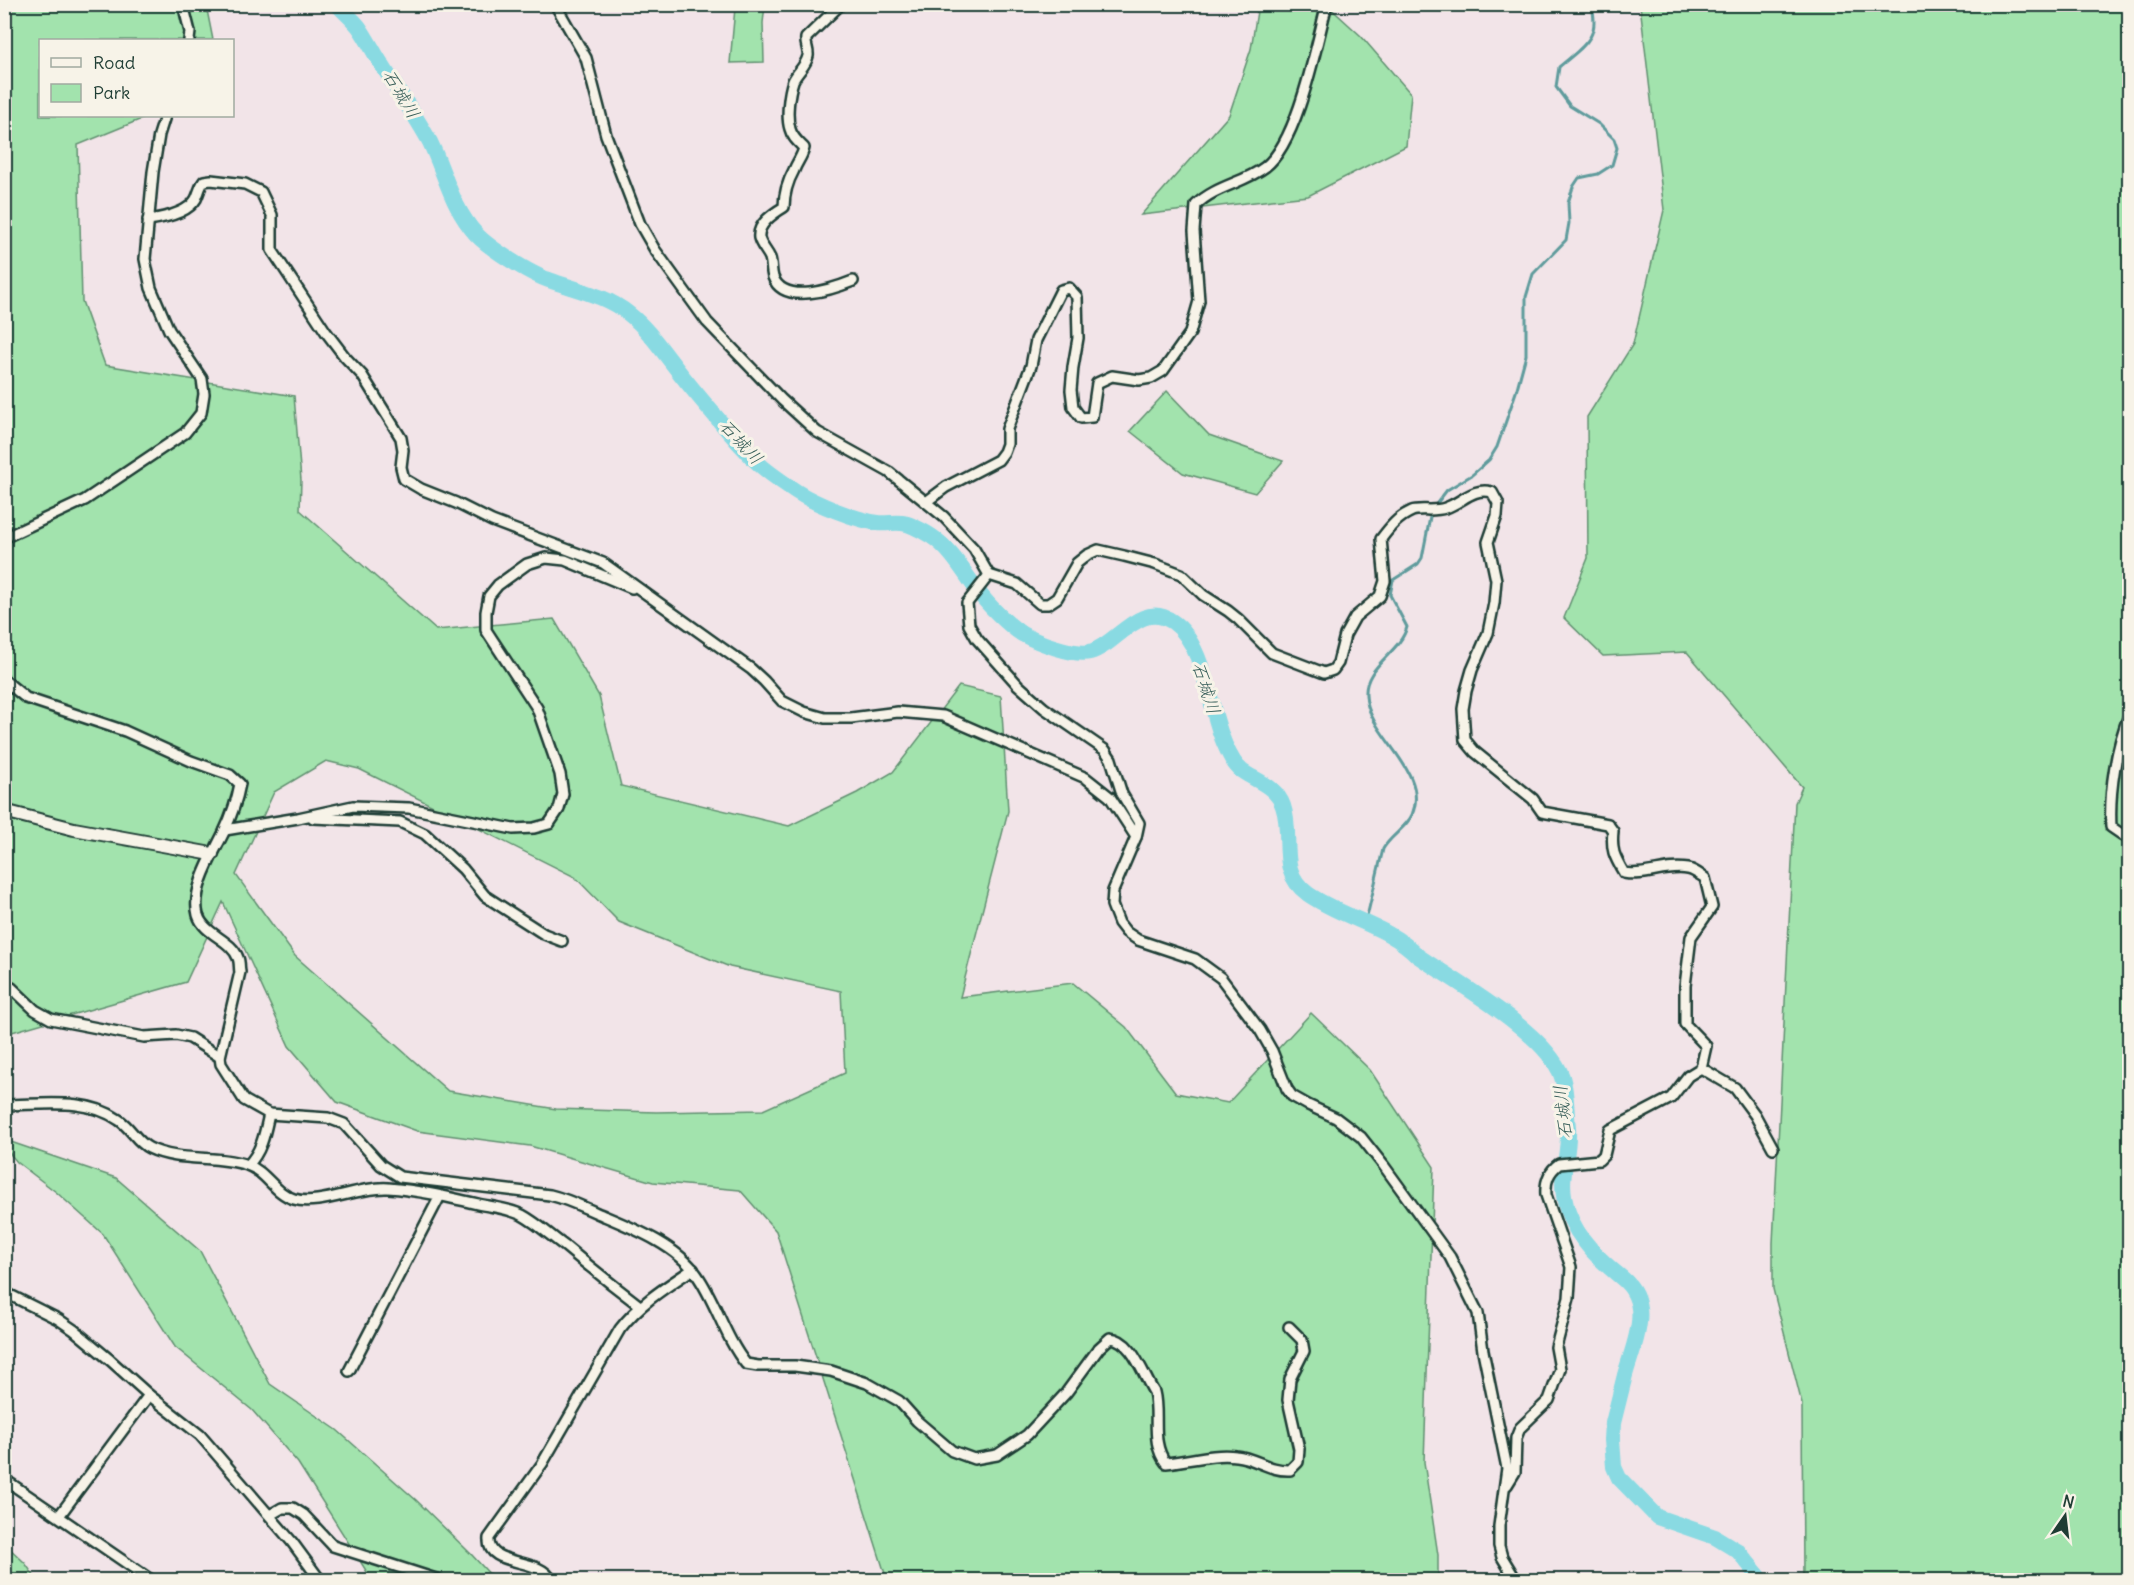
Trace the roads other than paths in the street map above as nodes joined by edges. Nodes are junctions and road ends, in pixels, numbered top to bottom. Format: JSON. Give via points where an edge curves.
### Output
{"nodes":[{"id":1,"x":183,"y":4,"type":"edge"},
{"id":2,"x":555,"y":4,"type":"edge"},
{"id":3,"x":841,"y":4,"type":"edge"},
{"id":4,"x":1327,"y":4,"type":"edge"},
{"id":5,"x":189,"y":39,"type":"edge"},
{"id":6,"x":165,"y":117,"type":"edge"},
{"id":7,"x":148,"y":220,"type":"junction"},
{"id":8,"x":853,"y":281,"type":"dead end"},
{"id":9,"x":926,"y":501,"type":"junction"},
{"id":10,"x":4,"y":538,"type":"edge"},
{"id":11,"x":987,"y":576,"type":"junction"},
{"id":12,"x":647,"y":594,"type":"junction"},
{"id":13,"x":4,"y":680,"type":"edge"},
{"id":14,"x":2130,"y":713,"type":"edge"},
{"id":15,"x":4,"y":811,"type":"edge"},
{"id":16,"x":298,"y":818,"type":"junction"},
{"id":17,"x":225,"y":830,"type":"junction"},
{"id":18,"x":1137,"y":837,"type":"junction"},
{"id":19,"x":2130,"y":840,"type":"edge"},
{"id":20,"x":212,"y":854,"type":"junction"},
{"id":21,"x":562,"y":941,"type":"dead end"},
{"id":22,"x":4,"y":984,"type":"edge"},
{"id":23,"x":220,"y":1057,"type":"junction"},
{"id":24,"x":1701,"y":1068,"type":"junction"},
{"id":25,"x":4,"y":1105,"type":"edge"},
{"id":26,"x":269,"y":1114,"type":"junction"},
{"id":27,"x":1773,"y":1148,"type":"dead end"},
{"id":28,"x":248,"y":1165,"type":"junction"},
{"id":29,"x":440,"y":1196,"type":"junction"},
{"id":30,"x":693,"y":1269,"type":"junction"},
{"id":31,"x":4,"y":1293,"type":"edge"},
{"id":32,"x":640,"y":1306,"type":"junction"},
{"id":33,"x":1289,"y":1327,"type":"dead end"},
{"id":34,"x":349,"y":1371,"type":"dead end"},
{"id":35,"x":149,"y":1395,"type":"junction"},
{"id":36,"x":4,"y":1479,"type":"edge"},
{"id":37,"x":1505,"y":1490,"type":"junction"},
{"id":38,"x":270,"y":1515,"type":"junction"},
{"id":39,"x":59,"y":1516,"type":"junction"},
{"id":40,"x":151,"y":1581,"type":"edge"},
{"id":41,"x":320,"y":1581,"type":"edge"},
{"id":42,"x":439,"y":1581,"type":"edge"},
{"id":43,"x":550,"y":1581,"type":"edge"},
{"id":44,"x":1516,"y":1581,"type":"edge"}],
"edges":[{"from":1,"to":5,"type":"street"},
{"from":2,"to":9,"type":"street","via":[[586,58],[606,135],[640,224],[707,322],[817,432],[889,472]]},
{"from":3,"to":8,"type":"street","via":[[806,38],[809,53],[793,80],[789,114],[789,128],[804,148],[784,197],[784,207],[764,222],[759,238],[770,259],[773,278],[781,287],[806,294]]},
{"from":4,"to":9,"type":"street","via":[[1298,110],[1283,145],[1263,169],[1217,189],[1196,205],[1199,302],[1190,333],[1163,370],[1151,378],[1112,376],[1097,383],[1092,417],[1081,418],[1073,407],[1071,390],[1078,338],[1077,297],[1069,288],[1061,290],[1036,340],[1031,366],[1007,429],[1004,452],[998,460]]},
{"from":6,"to":7,"type":"street"},
{"from":7,"to":10,"type":"street","via":[[145,259],[151,288],[170,330],[202,379],[201,413],[185,433],[85,500]]},
{"from":7,"to":12,"type":"street","via":[[164,218],[195,201],[204,181],[245,184],[261,192],[272,215],[272,250],[326,332],[362,375],[401,438],[404,479],[492,521],[603,563]]},
{"from":9,"to":11,"type":"street","via":[[974,549]]},
{"from":11,"to":18,"type":"street","via":[[968,603],[969,625],[977,639],[1044,708],[1105,750],[1122,794],[1139,823]]},
{"from":11,"to":24,"type":"street","via":[[1017,584],[1040,604],[1048,604],[1057,598],[1077,563],[1098,550],[1155,564],[1181,574],[1203,596],[1233,615],[1272,653],[1324,673],[1338,663],[1345,635],[1355,617],[1380,596],[1385,581],[1381,539],[1396,521],[1415,510],[1446,508],[1473,492],[1492,492],[1498,503],[1488,542],[1496,580],[1494,603],[1488,633],[1466,691],[1465,740],[1533,799],[1542,812],[1608,824],[1613,831],[1615,858],[1624,873],[1690,869],[1705,879],[1712,907],[1691,937],[1685,986],[1685,1024],[1706,1046]]},
{"from":12,"to":16,"type":"street","via":[[565,560],[546,558],[527,564],[489,596],[486,630],[537,708],[561,774],[563,794],[549,824],[513,829],[409,808],[353,806]]},
{"from":12,"to":18,"type":"street","via":[[751,669],[782,701],[804,712],[825,718],[898,712],[943,716],[1086,778],[1110,797]]},
{"from":13,"to":17,"type":"street","via":[[26,698],[125,731],[230,775],[240,784]]},
{"from":14,"to":19,"type":"street","via":[[2113,776],[2111,815],[2111,827]]},
{"from":15,"to":20,"type":"street","via":[[74,829]]},
{"from":16,"to":17,"type":"street"},
{"from":16,"to":21,"type":"street","via":[[400,822],[425,834],[463,869],[484,896]]},
{"from":17,"to":20,"type":"street"},
{"from":18,"to":37,"type":"street","via":[[1113,891],[1112,905],[1126,932],[1138,940],[1196,959],[1221,978],[1260,1030],[1287,1089],[1360,1137],[1450,1257],[1478,1313],[1504,1447]]},
{"from":20,"to":23,"type":"street","via":[[197,893],[198,917],[231,947],[240,972]]},
{"from":22,"to":23,"type":"street","via":[[51,1019],[144,1037],[190,1038]]},
{"from":23,"to":26,"type":"street","via":[[244,1100]]},
{"from":24,"to":27,"type":"street","via":[[1735,1088]]},
{"from":24,"to":37,"type":"street","via":[[1688,1076],[1671,1098],[1610,1130],[1599,1160],[1559,1164],[1549,1175],[1546,1195],[1571,1267],[1569,1298],[1556,1347],[1560,1369],[1549,1400],[1520,1428],[1515,1472]]},
{"from":25,"to":28,"type":"street","via":[[72,1103],[121,1121],[148,1148],[177,1157]]},
{"from":26,"to":28,"type":"street","via":[[264,1138]]},
{"from":26,"to":30,"type":"street","via":[[344,1124],[381,1165],[400,1177],[570,1200],[641,1232],[687,1261]]},
{"from":28,"to":29,"type":"street","via":[[294,1199],[317,1200],[369,1188]]},
{"from":29,"to":32,"type":"street","via":[[521,1215]]},
{"from":29,"to":34,"type":"street"},
{"from":30,"to":32,"type":"street"},
{"from":30,"to":33,"type":"street","via":[[746,1364],[831,1371],[867,1383],[899,1401],[952,1451],[974,1459],[998,1455],[1028,1435],[1099,1348],[1110,1338],[1117,1338],[1125,1343],[1154,1392],[1157,1448],[1166,1463],[1234,1456],[1277,1470],[1290,1470],[1298,1462],[1299,1449],[1288,1400],[1290,1379],[1304,1351],[1302,1340]]},
{"from":31,"to":35,"type":"street","via":[[66,1325]]},
{"from":32,"to":43,"type":"street","via":[[620,1329],[542,1464],[489,1538],[491,1552],[539,1568]]},
{"from":35,"to":38,"type":"street","via":[[200,1436]]},
{"from":35,"to":39,"type":"street"},
{"from":36,"to":39,"type":"street"},
{"from":37,"to":44,"type":"street","via":[[1499,1546]]},
{"from":38,"to":41,"type":"street"},
{"from":38,"to":42,"type":"street","via":[[282,1508],[293,1508],[333,1546]]},
{"from":39,"to":40,"type":"street"}]}
